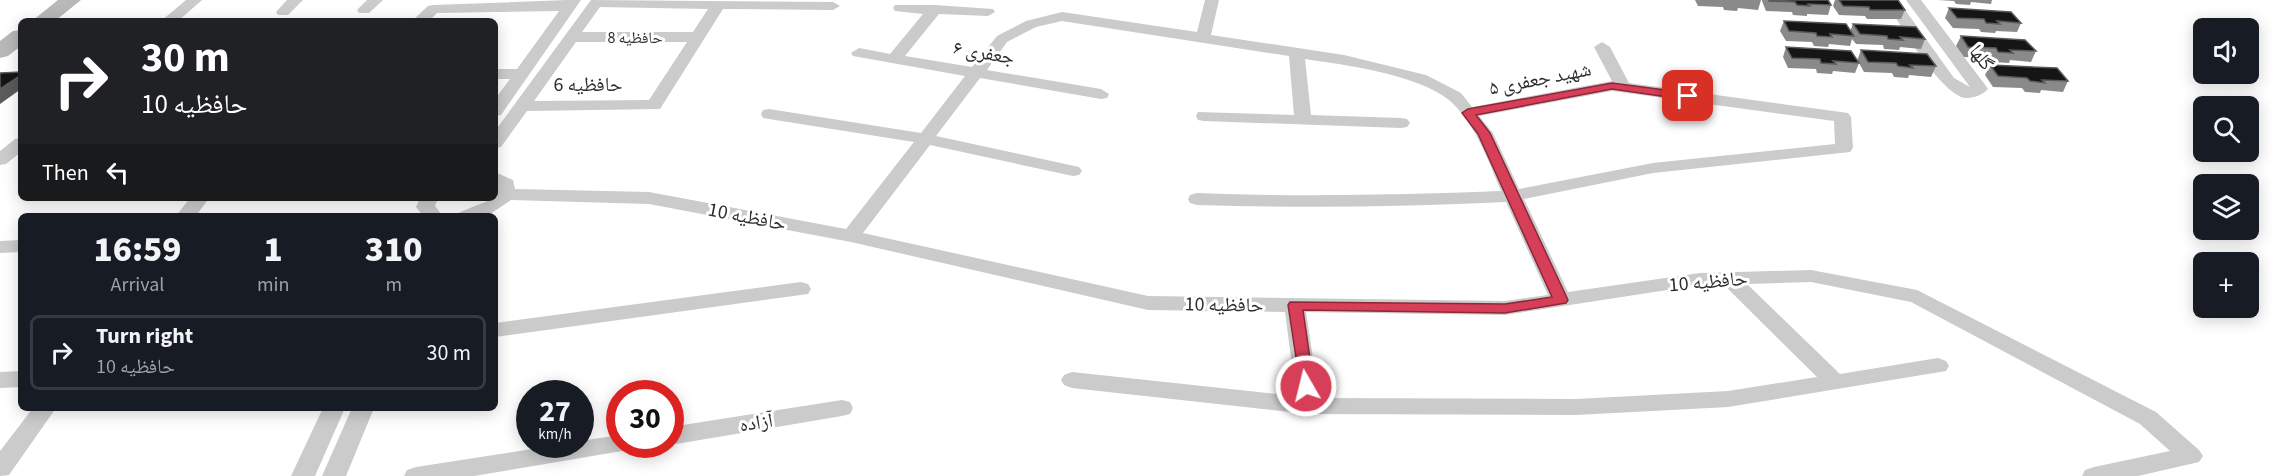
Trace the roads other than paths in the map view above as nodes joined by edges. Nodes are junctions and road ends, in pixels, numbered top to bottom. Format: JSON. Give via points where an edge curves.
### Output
{"nodes":[{"id":1,"x":71,"y":0,"type":"edge"},
{"id":2,"x":195,"y":0,"type":"edge"},
{"id":3,"x":296,"y":0,"type":"edge"},
{"id":4,"x":376,"y":0,"type":"edge"},
{"id":5,"x":1212,"y":0,"type":"edge"},
{"id":6,"x":1891,"y":0,"type":"edge"},
{"id":7,"x":1914,"y":0,"type":"edge"},
{"id":8,"x":597,"y":2,"type":"edge"},
{"id":9,"x":572,"y":3,"type":"edge"},
{"id":10,"x":718,"y":5,"type":"junction"},
{"id":11,"x":833,"y":6,"type":"dead end"},
{"id":12,"x":900,"y":8,"type":"dead end"},
{"id":13,"x":935,"y":9,"type":"junction"},
{"id":14,"x":364,"y":10,"type":"dead end"},
{"id":15,"x":283,"y":12,"type":"dead end"},
{"id":16,"x":987,"y":12,"type":"dead end"},
{"id":17,"x":46,"y":18,"type":"edge"},
{"id":18,"x":173,"y":18,"type":"edge"},
{"id":19,"x":423,"y":18,"type":"edge"},
{"id":20,"x":572,"y":37,"type":"junction"},
{"id":21,"x":698,"y":37,"type":"junction"},
{"id":22,"x":18,"y":38,"type":"edge"},
{"id":23,"x":1203,"y":38,"type":"junction"},
{"id":24,"x":1602,"y":47,"type":"dead end"},
{"id":25,"x":0,"y":51,"type":"edge"},
{"id":26,"x":1296,"y":52,"type":"junction"},
{"id":27,"x":859,"y":53,"type":"dead end"},
{"id":28,"x":894,"y":59,"type":"junction"},
{"id":29,"x":977,"y":72,"type":"junction"},
{"id":30,"x":498,"y":74,"type":"edge"},
{"id":31,"x":521,"y":74,"type":"junction"},
{"id":32,"x":1623,"y":87,"type":"junction"},
{"id":33,"x":1101,"y":94,"type":"dead end"},
{"id":34,"x":522,"y":106,"type":"junction"},
{"id":35,"x":498,"y":107,"type":"edge"},
{"id":36,"x":1468,"y":113,"type":"junction"},
{"id":37,"x":769,"y":114,"type":"dead end"},
{"id":38,"x":1204,"y":116,"type":"dead end"},
{"id":39,"x":1303,"y":120,"type":"junction"},
{"id":40,"x":1401,"y":123,"type":"dead end"},
{"id":41,"x":498,"y":139,"type":"edge"},
{"id":42,"x":925,"y":139,"type":"junction"},
{"id":43,"x":18,"y":146,"type":"edge"},
{"id":44,"x":0,"y":160,"type":"edge"},
{"id":45,"x":1073,"y":171,"type":"dead end"},
{"id":46,"x":501,"y":185,"type":"edge"},
{"id":47,"x":1513,"y":196,"type":"junction"},
{"id":48,"x":1197,"y":199,"type":"dead end"},
{"id":49,"x":198,"y":201,"type":"edge"},
{"id":50,"x":496,"y":201,"type":"edge"},
{"id":51,"x":188,"y":213,"type":"edge"},
{"id":52,"x":479,"y":213,"type":"edge"},
{"id":53,"x":850,"y":236,"type":"junction"},
{"id":54,"x":18,"y":246,"type":"edge"},
{"id":55,"x":0,"y":247,"type":"edge"},
{"id":56,"x":1729,"y":278,"type":"junction"},
{"id":57,"x":801,"y":289,"type":"dead end"},
{"id":58,"x":1561,"y":300,"type":"junction"},
{"id":59,"x":1295,"y":305,"type":"junction"},
{"id":60,"x":498,"y":330,"type":"edge"},
{"id":61,"x":1938,"y":366,"type":"dead end"},
{"id":62,"x":18,"y":379,"type":"edge"},
{"id":63,"x":0,"y":380,"type":"edge"},
{"id":64,"x":1072,"y":380,"type":"dead end"},
{"id":65,"x":1836,"y":383,"type":"junction"},
{"id":66,"x":1309,"y":406,"type":"junction"},
{"id":67,"x":842,"y":408,"type":"dead end"},
{"id":68,"x":43,"y":411,"type":"edge"},
{"id":69,"x":333,"y":411,"type":"edge"},
{"id":70,"x":362,"y":411,"type":"edge"},
{"id":71,"x":684,"y":434,"type":"edge"},
{"id":72,"x":606,"y":446,"type":"edge"},
{"id":73,"x":0,"y":469,"type":"edge"},
{"id":74,"x":303,"y":476,"type":"edge"},
{"id":75,"x":334,"y":476,"type":"edge"},
{"id":76,"x":416,"y":476,"type":"edge"},
{"id":77,"x":2094,"y":476,"type":"edge"}],
"edges":[{"from":1,"to":17,"type":"street"},
{"from":2,"to":18,"type":"street"},
{"from":3,"to":15,"type":"street"},
{"from":4,"to":14,"type":"street"},
{"from":5,"to":23,"type":"street"},
{"from":6,"to":7,"type":"street","name":"گلها","via":[[1948,81],[1966,94],[1980,89]]},
{"from":8,"to":10,"type":"street"},
{"from":8,"to":20,"type":"street"},
{"from":9,"to":19,"type":"street","via":[[433,9]]},
{"from":9,"to":31,"type":"street"},
{"from":10,"to":11,"type":"street"},
{"from":10,"to":21,"type":"street"},
{"from":12,"to":13,"type":"street"},
{"from":13,"to":16,"type":"street"},
{"from":13,"to":28,"type":"street"},
{"from":20,"to":21,"type":"street","name":"حافظیه 8"},
{"from":20,"to":34,"type":"street"},
{"from":21,"to":34,"type":"street","name":"حافظیه 6","via":[[654,105]]},
{"from":22,"to":25,"type":"street"},
{"from":23,"to":26,"type":"street"},
{"from":23,"to":29,"type":"street","via":[[1062,16],[1031,24],[1002,39]]},
{"from":24,"to":32,"type":"street"},
{"from":26,"to":36,"type":"street","via":[[1420,78],[1455,97]]},
{"from":26,"to":39,"type":"street"},
{"from":27,"to":28,"type":"street","name":"جعفری ۶"},
{"from":28,"to":29,"type":"street","name":"جعفری ۶"},
{"from":29,"to":33,"type":"street","name":"جعفری ۶"},
{"from":29,"to":42,"type":"street"},
{"from":30,"to":31,"type":"street"},
{"from":31,"to":35,"type":"street"},
{"from":32,"to":36,"type":"street","name":"شهید جعفری ۵"},
{"from":32,"to":47,"type":"street","name":"شهید جعفری ۵","via":[[1842,117],[1844,148],[1653,168]]},
{"from":34,"to":41,"type":"street"},
{"from":36,"to":47,"type":"street","via":[[1484,133]]},
{"from":37,"to":42,"type":"street"},
{"from":38,"to":39,"type":"street"},
{"from":39,"to":40,"type":"street"},
{"from":42,"to":45,"type":"street"},
{"from":42,"to":53,"type":"street"},
{"from":43,"to":44,"type":"street"},
{"from":46,"to":53,"type":"street","name":"حافظیه 10","via":[[649,198]]},
{"from":47,"to":48,"type":"street","via":[[1402,201]]},
{"from":47,"to":58,"type":"street"},
{"from":49,"to":51,"type":"street"},
{"from":50,"to":52,"type":"street"},
{"from":53,"to":59,"type":"street","name":"حافظیه 10","via":[[1148,303]]},
{"from":54,"to":55,"type":"street"},
{"from":56,"to":58,"type":"street","name":"حافظیه 10"},
{"from":56,"to":65,"type":"street"},
{"from":56,"to":77,"type":"street","name":"حافظیه 10","via":[[1811,276],[1917,297],[2148,418],[2192,456]]},
{"from":57,"to":60,"type":"street"},
{"from":58,"to":59,"type":"street","name":"حافظیه 10","via":[[1505,308]]},
{"from":59,"to":66,"type":"street"},
{"from":61,"to":65,"type":"street"},
{"from":62,"to":63,"type":"street"},
{"from":64,"to":66,"type":"street"},
{"from":65,"to":66,"type":"street","via":[[1728,399],[1576,407]]},
{"from":67,"to":71,"type":"street","name":"آزاده"},
{"from":68,"to":73,"type":"street"},
{"from":69,"to":74,"type":"street"},
{"from":70,"to":75,"type":"street"},
{"from":72,"to":76,"type":"street"}]}
